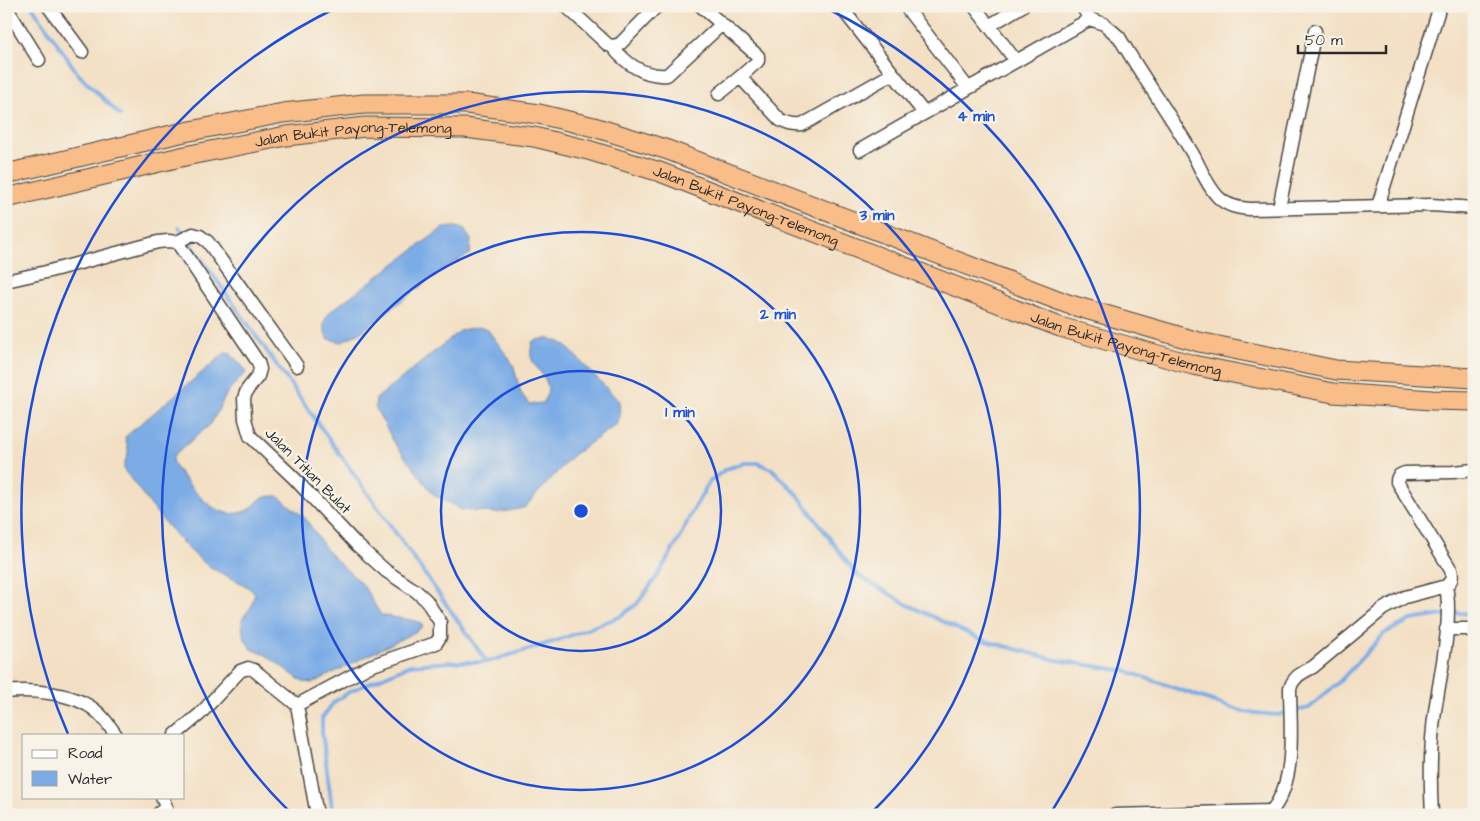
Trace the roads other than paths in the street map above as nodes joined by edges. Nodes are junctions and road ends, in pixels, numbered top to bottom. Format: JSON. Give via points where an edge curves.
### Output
{"nodes":[{"id":1,"x":48,"y":6,"type":"edge"},
{"id":2,"x":657,"y":6,"type":"edge"},
{"id":3,"x":701,"y":6,"type":"edge"},
{"id":4,"x":905,"y":6,"type":"edge"},
{"id":5,"x":974,"y":6,"type":"edge"},
{"id":6,"x":1022,"y":6,"type":"edge"},
{"id":7,"x":1082,"y":6,"type":"edge"},
{"id":8,"x":1440,"y":6,"type":"edge"},
{"id":9,"x":6,"y":7,"type":"edge"},
{"id":10,"x":844,"y":8,"type":"edge"},
{"id":11,"x":575,"y":9,"type":"edge"},
{"id":12,"x":1090,"y":19,"type":"junction"},
{"id":13,"x":722,"y":24,"type":"junction"},
{"id":14,"x":989,"y":26,"type":"junction"},
{"id":15,"x":1315,"y":31,"type":"dead end"},
{"id":16,"x":617,"y":45,"type":"junction"},
{"id":17,"x":82,"y":52,"type":"dead end"},
{"id":18,"x":39,"y":60,"type":"dead end"},
{"id":19,"x":1016,"y":61,"type":"junction"},
{"id":20,"x":892,"y":74,"type":"junction"},
{"id":21,"x":740,"y":77,"type":"junction"},
{"id":22,"x":968,"y":88,"type":"junction"},
{"id":23,"x":719,"y":94,"type":"dead end"},
{"id":24,"x":924,"y":113,"type":"junction"},
{"id":25,"x":860,"y":150,"type":"dead end"},
{"id":26,"x":6,"y":174,"type":"edge"},
{"id":27,"x":6,"y":198,"type":"edge"},
{"id":28,"x":1378,"y":206,"type":"junction"},
{"id":29,"x":1279,"y":208,"type":"junction"},
{"id":30,"x":1474,"y":208,"type":"edge"},
{"id":31,"x":177,"y":242,"type":"junction"},
{"id":32,"x":6,"y":281,"type":"edge"},
{"id":33,"x":297,"y":366,"type":"dead end"},
{"id":34,"x":1474,"y":378,"type":"edge"},
{"id":35,"x":1474,"y":401,"type":"edge"},
{"id":36,"x":1474,"y":470,"type":"edge"},
{"id":37,"x":1447,"y":591,"type":"junction"},
{"id":38,"x":1446,"y":627,"type":"junction"},
{"id":39,"x":1474,"y":632,"type":"edge"},
{"id":40,"x":6,"y":692,"type":"edge"},
{"id":41,"x":297,"y":705,"type":"junction"},
{"id":42,"x":115,"y":734,"type":"edge"},
{"id":43,"x":176,"y":734,"type":"edge"},
{"id":44,"x":162,"y":798,"type":"edge"},
{"id":45,"x":157,"y":815,"type":"edge"},
{"id":46,"x":317,"y":815,"type":"edge"},
{"id":47,"x":1115,"y":815,"type":"edge"},
{"id":48,"x":1432,"y":815,"type":"edge"}],
"edges":[{"from":1,"to":17,"type":"street"},
{"from":2,"to":16,"type":"street"},
{"from":3,"to":13,"type":"street"},
{"from":4,"to":22,"type":"street"},
{"from":5,"to":14,"type":"street"},
{"from":6,"to":14,"type":"street"},
{"from":7,"to":12,"type":"street"},
{"from":8,"to":28,"type":"street"},
{"from":9,"to":18,"type":"street"},
{"from":10,"to":20,"type":"street"},
{"from":11,"to":16,"type":"street","via":[[608,45]]},
{"from":12,"to":19,"type":"street"},
{"from":12,"to":29,"type":"street","via":[[1104,24],[1119,37],[1220,199],[1236,208]]},
{"from":13,"to":16,"type":"street","via":[[667,75],[649,74],[623,60]]},
{"from":13,"to":21,"type":"street","via":[[758,56],[758,61]]},
{"from":14,"to":19,"type":"street"},
{"from":15,"to":29,"type":"street"},
{"from":19,"to":22,"type":"street"},
{"from":20,"to":21,"type":"street","via":[[795,126],[780,120]]},
{"from":20,"to":24,"type":"street"},
{"from":21,"to":23,"type":"street"},
{"from":22,"to":24,"type":"street"},
{"from":24,"to":25,"type":"street"},
{"from":26,"to":34,"type":"highway","name":"Jalan Bukit Payong-Telemong","via":[[180,133],[283,113],[364,104],[476,106],[539,114],[668,150],[1068,304],[1199,342],[1336,370]]},
{"from":27,"to":35,"type":"highway","name":"Jalan Bukit Payong-Telemong","via":[[286,136],[365,127],[465,128],[588,150],[660,172],[1060,327],[1193,365],[1333,393]]},
{"from":28,"to":29,"type":"street"},
{"from":28,"to":30,"type":"street"},
{"from":31,"to":32,"type":"street","via":[[158,242]]},
{"from":31,"to":33,"type":"street","via":[[193,234],[208,242]]},
{"from":31,"to":41,"type":"street","name":"Jalan Titian Bulat","via":[[258,362],[258,376],[244,398],[246,428],[250,436],[357,545],[426,600],[440,622],[440,637],[436,643],[370,666]]},
{"from":36,"to":37,"type":"street","via":[[1405,473],[1397,478],[1451,570],[1453,576]]},
{"from":37,"to":38,"type":"street"},
{"from":37,"to":47,"type":"street","via":[[1405,597],[1383,609],[1314,667],[1294,679],[1290,688],[1290,756],[1286,781],[1271,810]]},
{"from":38,"to":39,"type":"street"},
{"from":38,"to":48,"type":"street","via":[[1435,714],[1430,784]]},
{"from":40,"to":42,"type":"street","via":[[67,696],[97,711]]},
{"from":41,"to":43,"type":"street","via":[[254,670],[243,669]]},
{"from":41,"to":46,"type":"street"},
{"from":44,"to":45,"type":"street","via":[[166,807]]}]}
